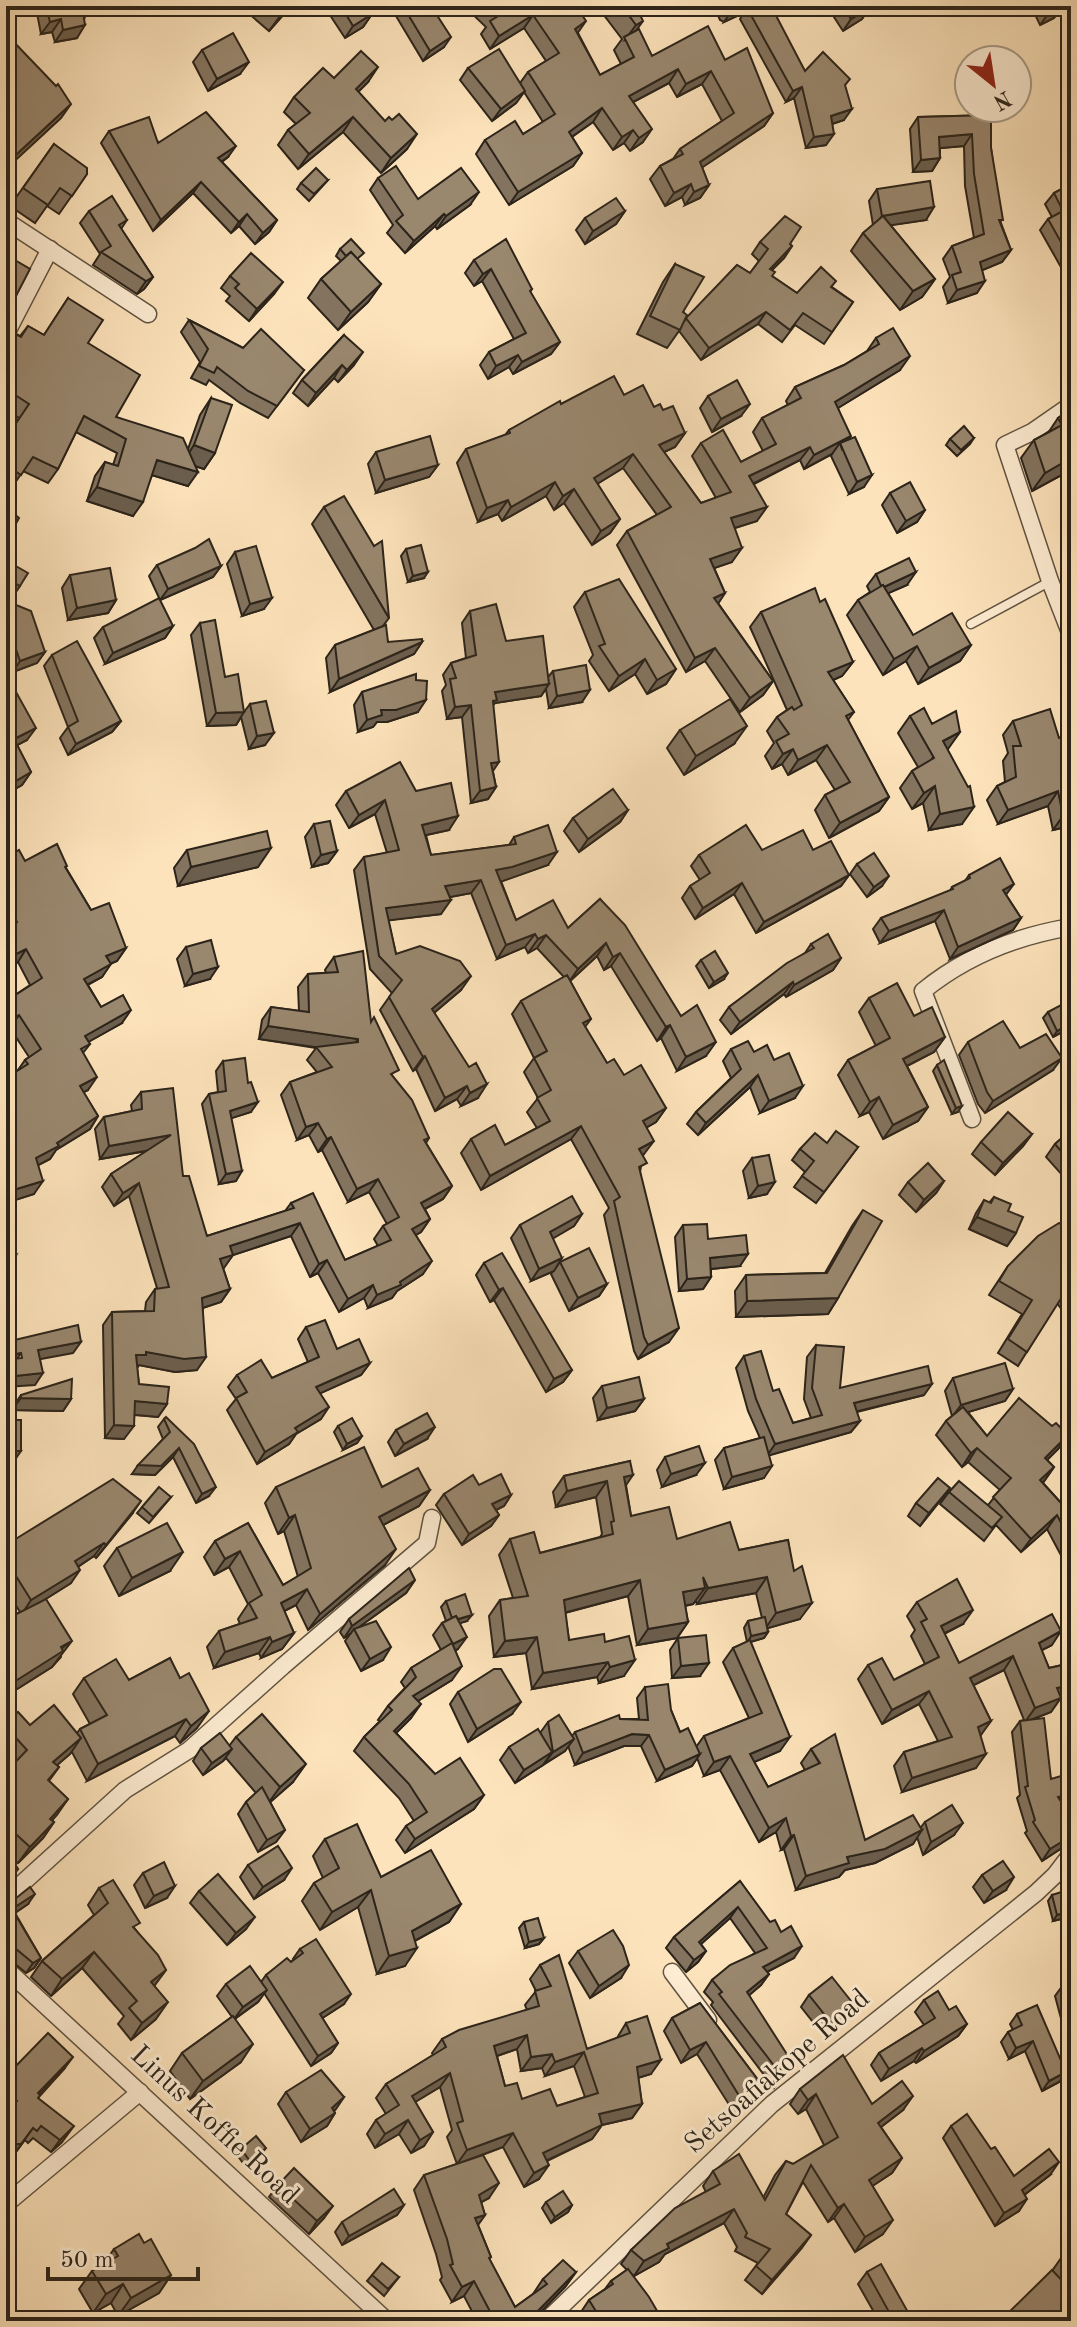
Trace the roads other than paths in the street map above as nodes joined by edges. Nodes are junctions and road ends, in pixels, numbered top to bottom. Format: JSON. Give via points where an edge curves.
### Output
{"nodes":[{"id":1,"x":6,"y":221,"type":"edge"},
{"id":2,"x":50,"y":249,"type":"junction"},
{"id":3,"x":148,"y":314,"type":"dead end"},
{"id":4,"x":6,"y":334,"type":"edge"},
{"id":5,"x":1071,"y":405,"type":"edge"},
{"id":6,"x":1050,"y":581,"type":"junction"},
{"id":7,"x":971,"y":624,"type":"dead end"},
{"id":8,"x":1071,"y":635,"type":"edge"},
{"id":9,"x":1071,"y":927,"type":"edge"},
{"id":10,"x":972,"y":1119,"type":"dead end"},
{"id":11,"x":432,"y":1518,"type":"dead end"},
{"id":12,"x":1071,"y":1854,"type":"edge"},
{"id":13,"x":1063,"y":1873,"type":"edge"},
{"id":14,"x":6,"y":1898,"type":"edge"},
{"id":15,"x":6,"y":1969,"type":"edge"},
{"id":16,"x":672,"y":1972,"type":"dead end"},
{"id":17,"x":718,"y":2032,"type":"edge"},
{"id":18,"x":140,"y":2092,"type":"junction"},
{"id":19,"x":6,"y":2204,"type":"edge"},
{"id":20,"x":387,"y":2321,"type":"edge"},
{"id":21,"x":546,"y":2321,"type":"edge"}],
"edges":[{"from":1,"to":2,"type":"street"},
{"from":2,"to":3,"type":"street"},
{"from":2,"to":4,"type":"street"},
{"from":5,"to":6,"type":"street","via":[[1005,445]]},
{"from":6,"to":7,"type":"lane"},
{"from":6,"to":8,"type":"street"},
{"from":9,"to":10,"type":"street","via":[[987,950],[923,991]]},
{"from":11,"to":14,"type":"street","via":[[427,1543],[189,1750],[125,1790]]},
{"from":12,"to":13,"type":"street","name":"Setsoafiakope Road"},
{"from":13,"to":21,"type":"street","name":"Setsoafiakope Road","via":[[768,2098]]},
{"from":15,"to":18,"type":"street","name":"Linus Koffie Road"},
{"from":16,"to":17,"type":"street"},
{"from":18,"to":19,"type":"street"},
{"from":18,"to":20,"type":"street","name":"Linus Koffie Road"}]}
